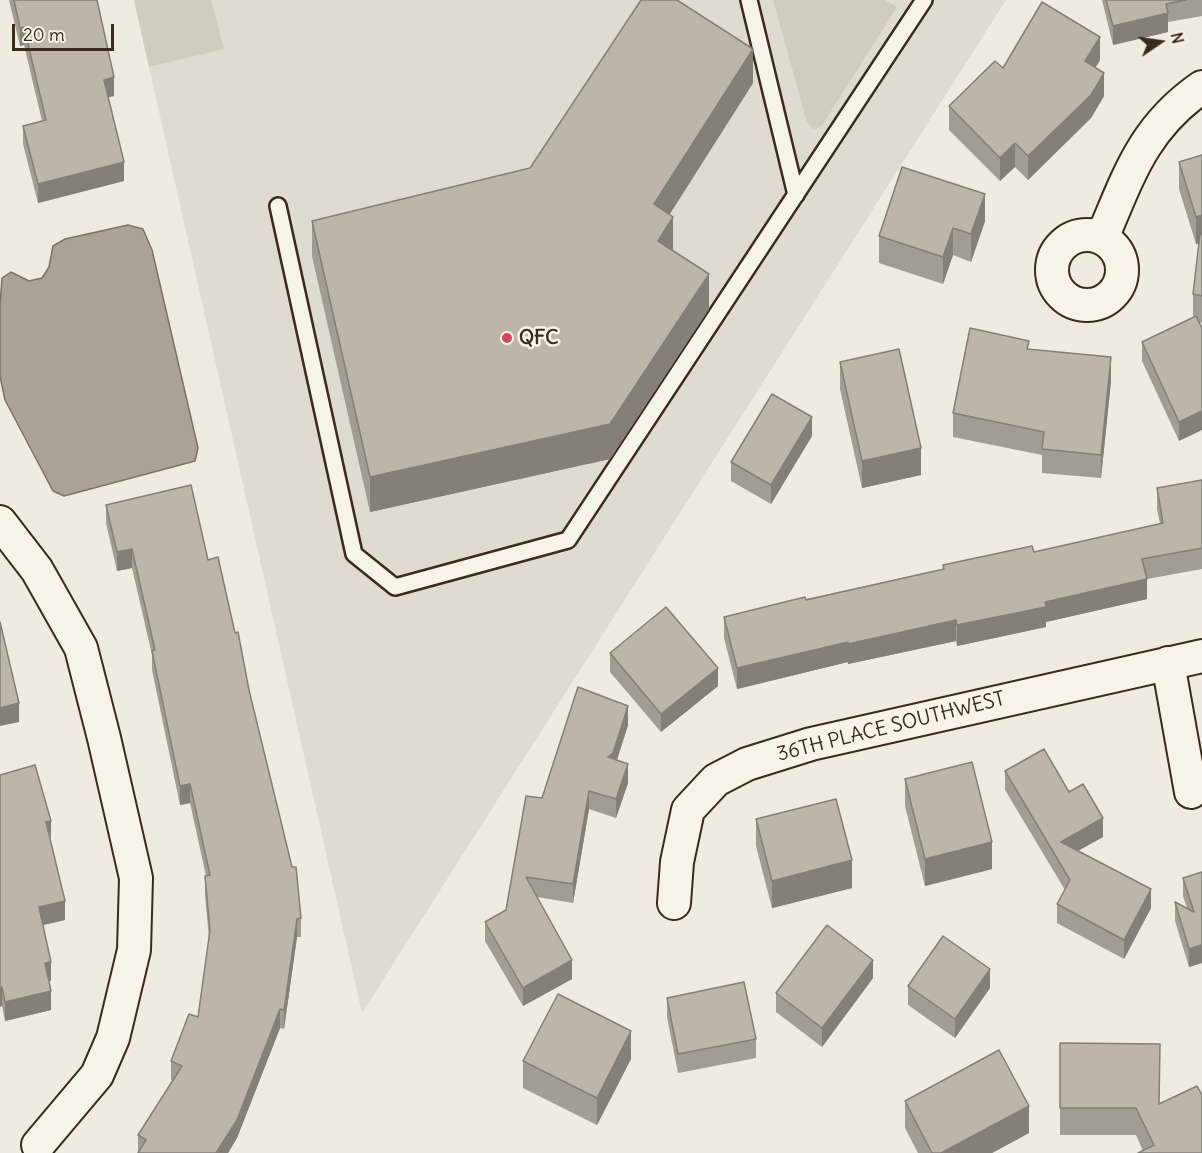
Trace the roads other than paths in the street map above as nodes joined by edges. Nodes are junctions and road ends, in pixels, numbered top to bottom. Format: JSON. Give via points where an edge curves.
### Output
{"nodes":[{"id":1,"x":749,"y":0,"type":"edge"},
{"id":2,"x":924,"y":0,"type":"edge"},
{"id":3,"x":1202,"y":87,"type":"edge"},
{"id":4,"x":796,"y":195,"type":"junction"},
{"id":5,"x":278,"y":206,"type":"dead end"},
{"id":6,"x":1102,"y":238,"type":"dead end"},
{"id":7,"x":0,"y":522,"type":"edge"},
{"id":8,"x":1202,"y":656,"type":"edge"},
{"id":9,"x":1168,"y":663,"type":"junction"},
{"id":10,"x":1191,"y":792,"type":"dead end"},
{"id":11,"x":674,"y":903,"type":"dead end"},
{"id":12,"x":38,"y":1145,"type":"dead end"}],
"edges":[{"from":1,"to":4,"type":"lane"},
{"from":2,"to":4,"type":"lane"},
{"from":3,"to":6,"type":"street","via":[[1164,118],[1142,149]]},
{"from":4,"to":5,"type":"lane","via":[[568,540],[395,587],[354,554]]},
{"from":7,"to":12,"type":"street","via":[[37,570],[81,648],[136,878],[134,950],[113,1038],[97,1075]]},
{"from":8,"to":9,"type":"street","name":"36TH PLACE SOUTHWEST"},
{"from":9,"to":10,"type":"street"},
{"from":9,"to":11,"type":"street","name":"36TH PLACE SOUTHWEST","via":[[811,744],[747,764],[716,780],[688,810],[677,862]]}]}
